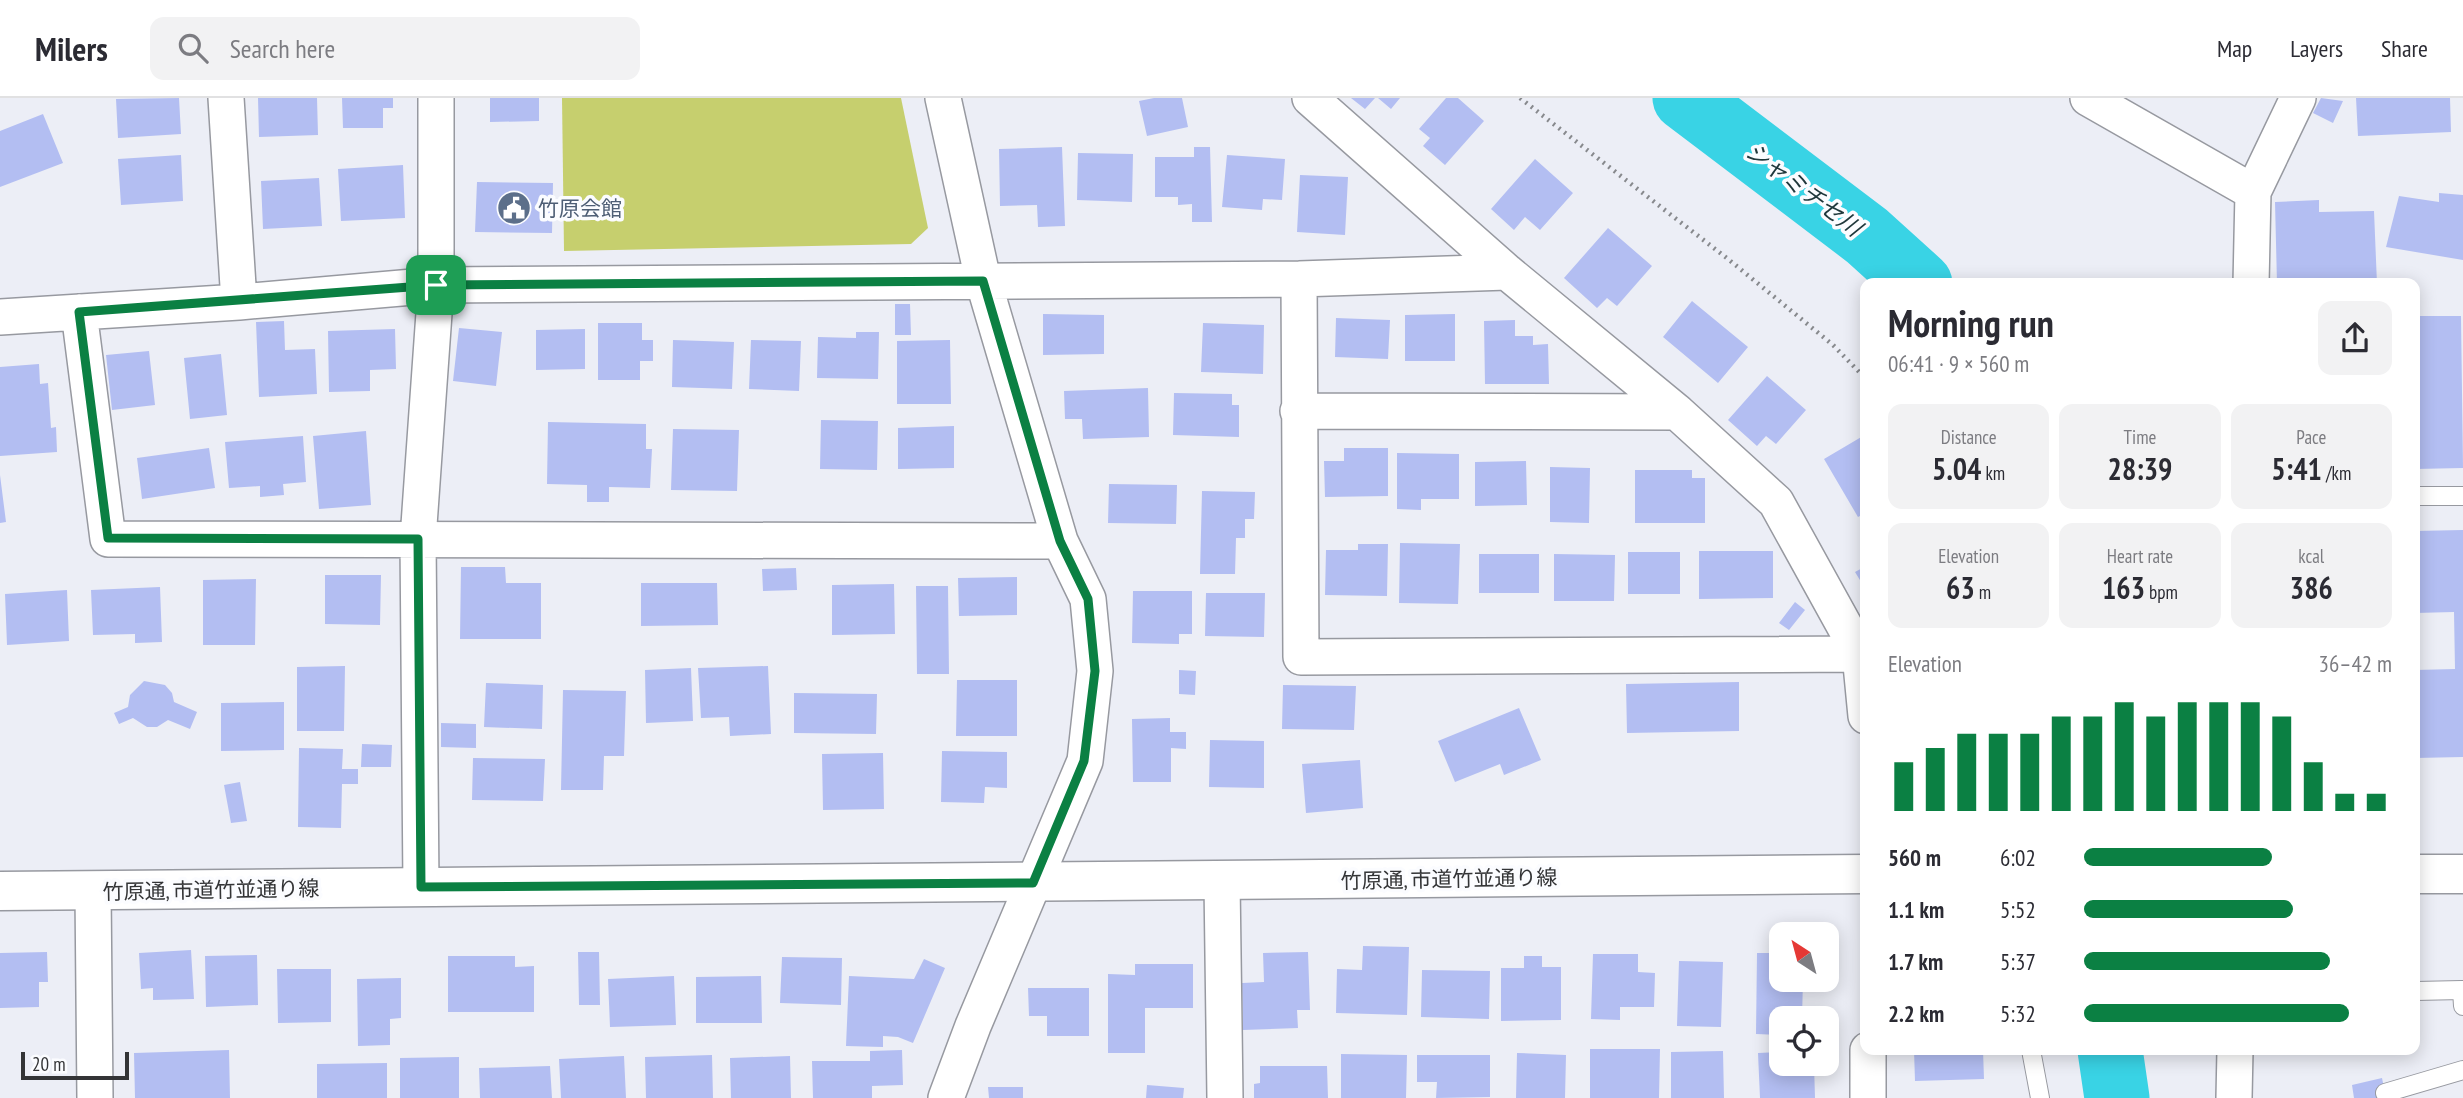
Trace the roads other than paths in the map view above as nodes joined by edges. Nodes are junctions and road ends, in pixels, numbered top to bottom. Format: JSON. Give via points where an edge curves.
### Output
{"nodes":[{"id":1,"x":226,"y":98,"type":"edge"},
{"id":2,"x":436,"y":98,"type":"edge"},
{"id":3,"x":943,"y":98,"type":"edge"},
{"id":4,"x":1310,"y":98,"type":"edge"},
{"id":5,"x":2088,"y":98,"type":"edge"},
{"id":6,"x":2298,"y":98,"type":"edge"},
{"id":7,"x":2253,"y":192,"type":"junction"},
{"id":8,"x":1507,"y":271,"type":"junction"},
{"id":9,"x":2251,"y":278,"type":"edge"},
{"id":10,"x":1298,"y":279,"type":"junction"},
{"id":11,"x":983,"y":281,"type":"junction"},
{"id":12,"x":436,"y":285,"type":"junction"},
{"id":13,"x":239,"y":302,"type":"junction"},
{"id":14,"x":79,"y":312,"type":"junction"},
{"id":15,"x":0,"y":317,"type":"edge"},
{"id":16,"x":1298,"y":411,"type":"junction"},
{"id":17,"x":1677,"y":412,"type":"junction"},
{"id":18,"x":2420,"y":496,"type":"edge"},
{"id":19,"x":2463,"y":496,"type":"edge"},
{"id":20,"x":418,"y":539,"type":"junction"},
{"id":21,"x":1060,"y":541,"type":"junction"},
{"id":22,"x":1860,"y":654,"type":"joint"},
{"id":23,"x":1860,"y":874,"type":"edge"},
{"id":24,"x":2420,"y":874,"type":"edge"},
{"id":25,"x":2463,"y":874,"type":"edge"},
{"id":26,"x":1222,"y":882,"type":"junction"},
{"id":27,"x":1033,"y":883,"type":"junction"},
{"id":28,"x":421,"y":887,"type":"junction"},
{"id":29,"x":0,"y":891,"type":"edge"},
{"id":30,"x":93,"y":891,"type":"junction"},
{"id":31,"x":2420,"y":991,"type":"edge"},
{"id":32,"x":2463,"y":1006,"type":"edge"},
{"id":33,"x":1868,"y":1055,"type":"edge"},
{"id":34,"x":2032,"y":1055,"type":"edge"},
{"id":35,"x":2235,"y":1055,"type":"edge"},
{"id":36,"x":2463,"y":1070,"type":"edge"},
{"id":37,"x":2385,"y":1093,"type":"dead end"},
{"id":38,"x":95,"y":1098,"type":"edge"},
{"id":39,"x":946,"y":1098,"type":"edge"},
{"id":40,"x":1225,"y":1098,"type":"edge"},
{"id":41,"x":1868,"y":1098,"type":"edge"},
{"id":42,"x":2040,"y":1098,"type":"edge"},
{"id":43,"x":2234,"y":1098,"type":"edge"}],
"edges":[{"from":1,"to":13,"type":"street"},
{"from":2,"to":12,"type":"street"},
{"from":3,"to":11,"type":"street"},
{"from":4,"to":8,"type":"street"},
{"from":5,"to":7,"type":"street"},
{"from":6,"to":7,"type":"street"},
{"from":7,"to":9,"type":"street"},
{"from":8,"to":10,"type":"street"},
{"from":8,"to":17,"type":"street"},
{"from":10,"to":11,"type":"street"},
{"from":10,"to":16,"type":"street"},
{"from":11,"to":12,"type":"street"},
{"from":11,"to":21,"type":"street"},
{"from":12,"to":13,"type":"street"},
{"from":12,"to":20,"type":"street"},
{"from":13,"to":14,"type":"street"},
{"from":14,"to":15,"type":"street"},
{"from":14,"to":20,"type":"street","via":[[108,538]]},
{"from":16,"to":17,"type":"street"},
{"from":16,"to":22,"type":"street","via":[[1301,657]]},
{"from":17,"to":22,"type":"street","via":[[1776,502]]},
{"from":18,"to":19,"type":"lane"},
{"from":20,"to":21,"type":"street"},
{"from":20,"to":28,"type":"street"},
{"from":21,"to":27,"type":"street","via":[[1088,599],[1095,671],[1084,761]]},
{"from":23,"to":26,"type":"street","name":"竹原通, 市道竹並通り線"},
{"from":24,"to":25,"type":"street"},
{"from":26,"to":27,"type":"street","name":"竹原通, 市道竹並通り線"},
{"from":26,"to":40,"type":"street"},
{"from":27,"to":28,"type":"street","name":"竹原通, 市道竹並通り線"},
{"from":27,"to":39,"type":"street"},
{"from":28,"to":30,"type":"street","name":"竹原通, 市道竹並通り線"},
{"from":29,"to":30,"type":"street","name":"竹原通, 市道竹並通り線"},
{"from":30,"to":38,"type":"street"},
{"from":31,"to":32,"type":"lane","via":[[2462,990]]},
{"from":33,"to":41,"type":"street"},
{"from":34,"to":42,"type":"lane"},
{"from":35,"to":43,"type":"street"},
{"from":36,"to":37,"type":"lane"}]}
